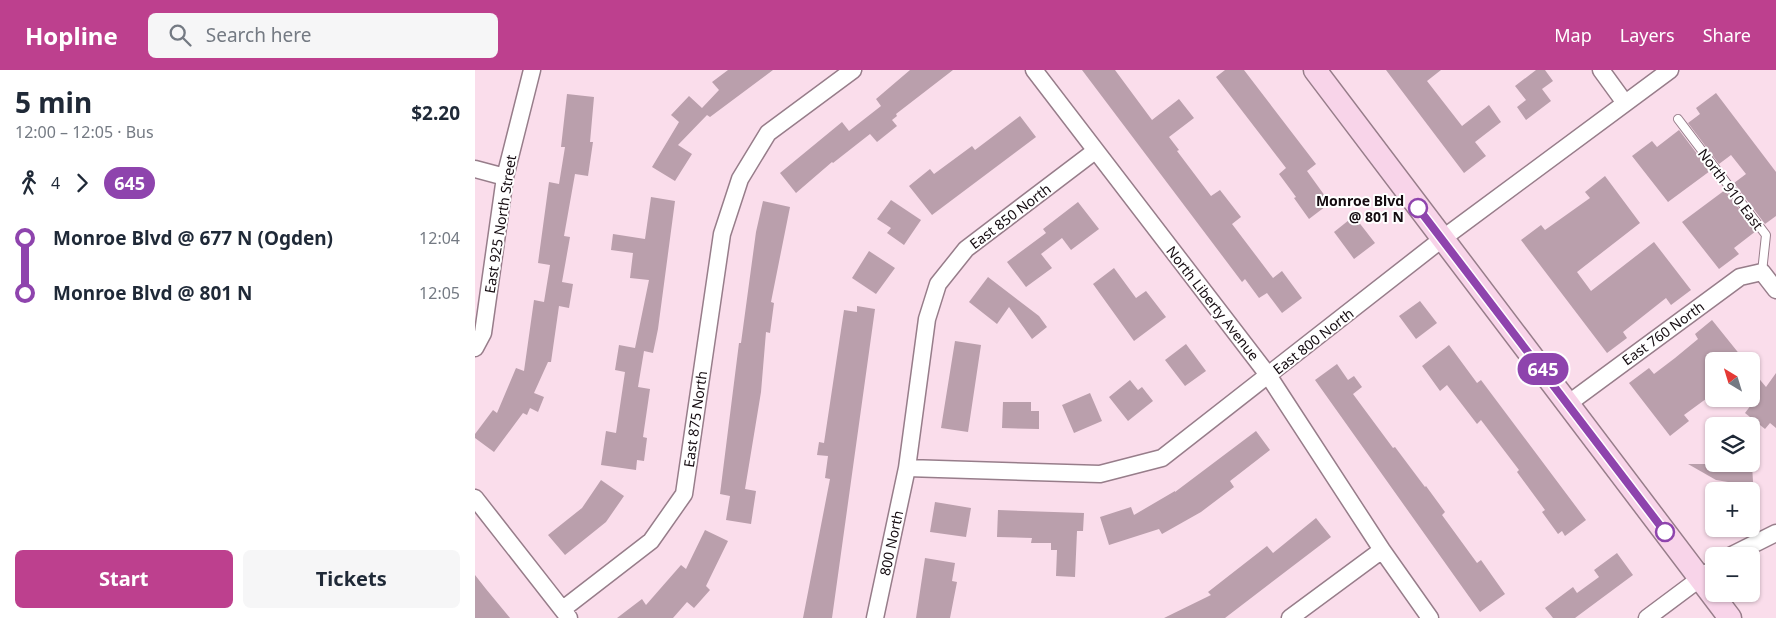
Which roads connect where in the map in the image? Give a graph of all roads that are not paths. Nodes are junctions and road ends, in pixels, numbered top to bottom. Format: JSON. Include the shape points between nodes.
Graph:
{"nodes":[{"id":1,"x":532,"y":70,"type":"edge"},
{"id":2,"x":853,"y":70,"type":"edge"},
{"id":3,"x":1034,"y":70,"type":"edge"},
{"id":4,"x":1315,"y":70,"type":"edge"},
{"id":5,"x":1601,"y":70,"type":"edge"},
{"id":6,"x":1670,"y":70,"type":"edge"},
{"id":7,"x":1625,"y":103,"type":"junction"},
{"id":8,"x":1677,"y":119,"type":"dead end"},
{"id":9,"x":1095,"y":151,"type":"junction"},
{"id":10,"x":475,"y":169,"type":"edge"},
{"id":11,"x":505,"y":177,"type":"junction"},
{"id":12,"x":1442,"y":239,"type":"junction"},
{"id":13,"x":1762,"y":272,"type":"junction"},
{"id":14,"x":1776,"y":290,"type":"edge"},
{"id":15,"x":475,"y":348,"type":"edge"},
{"id":16,"x":1269,"y":375,"type":"junction"},
{"id":17,"x":1569,"y":403,"type":"junction"},
{"id":18,"x":907,"y":468,"type":"junction"},
{"id":19,"x":475,"y":498,"type":"edge"},
{"id":20,"x":1776,"y":533,"type":"edge"},
{"id":21,"x":1749,"y":547,"type":"edge"},
{"id":22,"x":1382,"y":550,"type":"junction"},
{"id":23,"x":1705,"y":572,"type":"edge"},
{"id":24,"x":1705,"y":574,"type":"edge"},
{"id":25,"x":1721,"y":602,"type":"edge"},
{"id":26,"x":566,"y":614,"type":"edge"},
{"id":27,"x":875,"y":618,"type":"edge"},
{"id":28,"x":1290,"y":618,"type":"edge"},
{"id":29,"x":1431,"y":618,"type":"edge"},
{"id":30,"x":1647,"y":618,"type":"edge"},
{"id":31,"x":1730,"y":618,"type":"edge"}],
"edges":[{"from":1,"to":11,"type":"street","name":"East 925 North Street"},
{"from":2,"to":26,"type":"street","name":"East 875 North","via":[[768,133],[740,179],[722,234],[684,494],[651,541]]},
{"from":3,"to":9,"type":"street","name":"North Liberty Avenue"},
{"from":4,"to":12,"type":"street"},
{"from":5,"to":7,"type":"street"},
{"from":6,"to":7,"type":"street","name":"East 800 North"},
{"from":7,"to":12,"type":"street","name":"East 800 North"},
{"from":8,"to":13,"type":"lane","name":"North 910 East","via":[[1766,236]]},
{"from":9,"to":16,"type":"street","name":"North Liberty Avenue"},
{"from":9,"to":18,"type":"street","name":"East 850 North","via":[[966,249],[939,284],[927,319]]},
{"from":10,"to":11,"type":"street"},
{"from":11,"to":15,"type":"street","name":"East 925 North Street","via":[[483,333]]},
{"from":12,"to":16,"type":"street","name":"East 800 North"},
{"from":12,"to":17,"type":"street"},
{"from":13,"to":14,"type":"street"},
{"from":13,"to":17,"type":"street","name":"East 760 North","via":[[1740,277]]},
{"from":16,"to":18,"type":"street","name":"East 800 North","via":[[1162,458],[1118,470],[1100,474]]},
{"from":16,"to":22,"type":"street","name":"North Liberty Avenue"},
{"from":17,"to":23,"type":"street"},
{"from":18,"to":27,"type":"street","name":"800 North"},
{"from":19,"to":26,"type":"street"},
{"from":20,"to":21,"type":"street"},
{"from":22,"to":28,"type":"street"},
{"from":22,"to":29,"type":"street","name":"North Liberty Avenue"},
{"from":24,"to":30,"type":"street"},
{"from":25,"to":31,"type":"street"}]}
